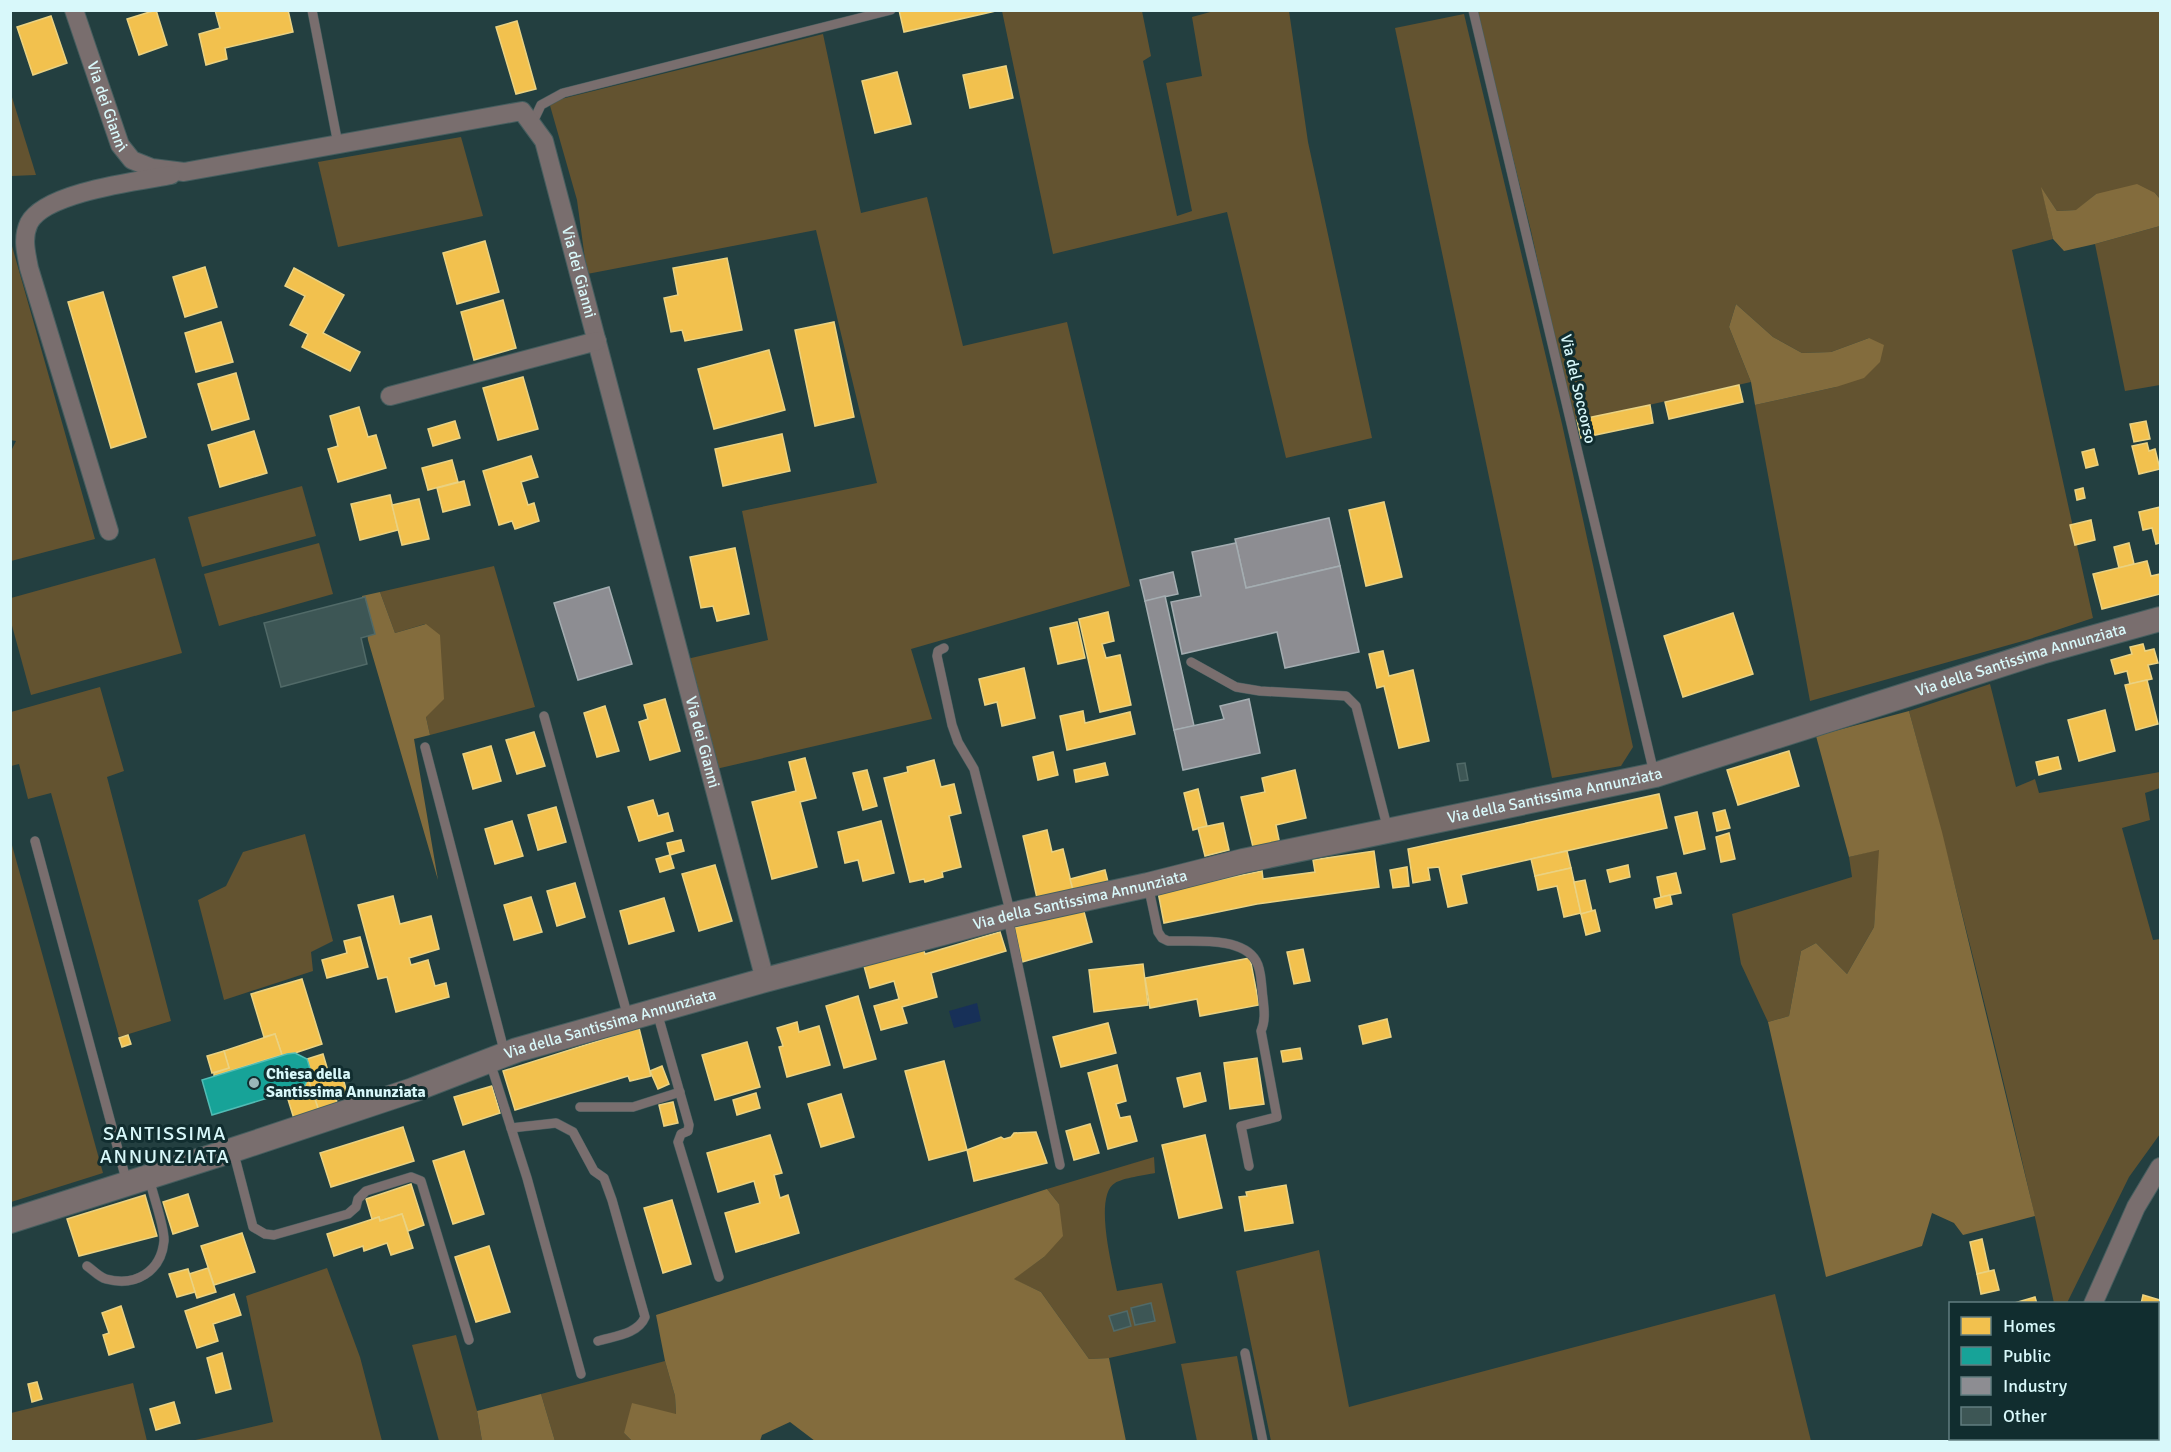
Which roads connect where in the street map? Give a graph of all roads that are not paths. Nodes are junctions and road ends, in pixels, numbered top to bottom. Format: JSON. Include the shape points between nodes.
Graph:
{"nodes":[{"id":1,"x":74,"y":10,"type":"edge"},
{"id":2,"x":312,"y":10,"type":"edge"},
{"id":3,"x":891,"y":10,"type":"edge"},
{"id":4,"x":1473,"y":10,"type":"edge"},
{"id":5,"x":532,"y":124,"type":"junction"},
{"id":6,"x":338,"y":144,"type":"junction"},
{"id":7,"x":184,"y":172,"type":"junction"},
{"id":8,"x":597,"y":341,"type":"junction"},
{"id":9,"x":390,"y":396,"type":"dead end"},
{"id":10,"x":109,"y":531,"type":"dead end"},
{"id":11,"x":2160,"y":619,"type":"edge"},
{"id":12,"x":944,"y":648,"type":"dead end"},
{"id":13,"x":1191,"y":662,"type":"dead end"},
{"id":14,"x":544,"y":716,"type":"dead end"},
{"id":15,"x":424,"y":747,"type":"dead end"},
{"id":16,"x":1655,"y":775,"type":"junction"},
{"id":17,"x":1388,"y":831,"type":"junction"},
{"id":18,"x":35,"y":841,"type":"dead end"},
{"id":19,"x":1148,"y":885,"type":"junction"},
{"id":20,"x":1010,"y":915,"type":"junction"},
{"id":21,"x":765,"y":980,"type":"junction"},
{"id":22,"x":657,"y":1010,"type":"junction"},
{"id":23,"x":628,"y":1018,"type":"junction"},
{"id":24,"x":497,"y":1057,"type":"junction"},
{"id":25,"x":680,"y":1092,"type":"junction"},
{"id":26,"x":580,"y":1107,"type":"dead end"},
{"id":27,"x":511,"y":1128,"type":"junction"},
{"id":28,"x":232,"y":1150,"type":"junction"},
{"id":29,"x":1060,"y":1165,"type":"dead end"},
{"id":30,"x":1249,"y":1166,"type":"dead end"},
{"id":31,"x":2160,"y":1167,"type":"edge"},
{"id":32,"x":138,"y":1180,"type":"junction"},
{"id":33,"x":10,"y":1221,"type":"edge"},
{"id":34,"x":87,"y":1266,"type":"dead end"},
{"id":35,"x":719,"y":1278,"type":"dead end"},
{"id":36,"x":2094,"y":1302,"type":"edge"},
{"id":37,"x":469,"y":1340,"type":"dead end"},
{"id":38,"x":598,"y":1341,"type":"dead end"},
{"id":39,"x":1245,"y":1353,"type":"dead end"},
{"id":40,"x":581,"y":1374,"type":"dead end"},
{"id":41,"x":1263,"y":1442,"type":"edge"}],
"edges":[{"from":1,"to":7,"type":"street","name":"Via dei Gianni","via":[[120,145],[132,159],[152,168]]},
{"from":2,"to":6,"type":"lane"},
{"from":3,"to":5,"type":"lane","via":[[563,93],[541,105]]},
{"from":4,"to":16,"type":"lane","name":"Via del Soccorso"},
{"from":5,"to":6,"type":"street","name":"Via dei Gianni","via":[[522,111]]},
{"from":5,"to":8,"type":"street","name":"Via dei Gianni","via":[[544,141]]},
{"from":6,"to":7,"type":"street","name":"Via dei Gianni"},
{"from":7,"to":10,"type":"street","via":[[87,191],[46,206],[30,221],[24,241],[28,268]]},
{"from":8,"to":9,"type":"street"},
{"from":8,"to":21,"type":"street","name":"Via dei Gianni"},
{"from":11,"to":16,"type":"street","name":"Via della Santissima Annunziata","via":[[2049,650]]},
{"from":12,"to":20,"type":"lane","via":[[937,656],[952,725],[957,742],[974,769]]},
{"from":13,"to":17,"type":"lane","via":[[1236,687],[1260,692],[1346,696],[1356,706]]},
{"from":14,"to":23,"type":"lane"},
{"from":15,"to":24,"type":"lane"},
{"from":16,"to":17,"type":"street","name":"Via della Santissima Annunziata"},
{"from":17,"to":19,"type":"street","name":"Via della Santissima Annunziata"},
{"from":18,"to":32,"type":"lane"},
{"from":19,"to":20,"type":"street","name":"Via della Santissima Annunziata"},
{"from":19,"to":30,"type":"lane","via":[[1162,938],[1223,942],[1239,947],[1256,960],[1260,970],[1265,1022],[1261,1031],[1277,1117],[1241,1126]]},
{"from":20,"to":21,"type":"street","name":"Via della Santissima Annunziata"},
{"from":20,"to":29,"type":"lane"},
{"from":21,"to":22,"type":"street","name":"Via della Santissima Annunziata"},
{"from":22,"to":23,"type":"street","name":"Via della Santissima Annunziata"},
{"from":22,"to":25,"type":"lane"},
{"from":23,"to":24,"type":"street","name":"Via della Santissima Annunziata"},
{"from":24,"to":27,"type":"lane"},
{"from":24,"to":28,"type":"street","name":"Via della Santissima Annunziata","via":[[413,1090]]},
{"from":25,"to":26,"type":"lane","via":[[633,1107]]},
{"from":25,"to":35,"type":"lane","via":[[689,1125],[678,1142]]},
{"from":27,"to":38,"type":"lane","via":[[556,1123],[573,1132],[594,1171],[604,1178],[645,1317],[633,1331]]},
{"from":27,"to":40,"type":"lane"},
{"from":28,"to":32,"type":"street","name":"Via della Santissima Annunziata"},
{"from":28,"to":37,"type":"lane","via":[[254,1227],[265,1234],[274,1235],[348,1214],[366,1191],[411,1178],[421,1181]]},
{"from":31,"to":36,"type":"street","via":[[2136,1207]]},
{"from":32,"to":33,"type":"street","name":"Via della Santissima Annunziata"},
{"from":32,"to":34,"type":"lane","via":[[164,1239],[154,1268],[141,1278],[123,1281],[104,1279]]},
{"from":39,"to":41,"type":"lane"}]}
